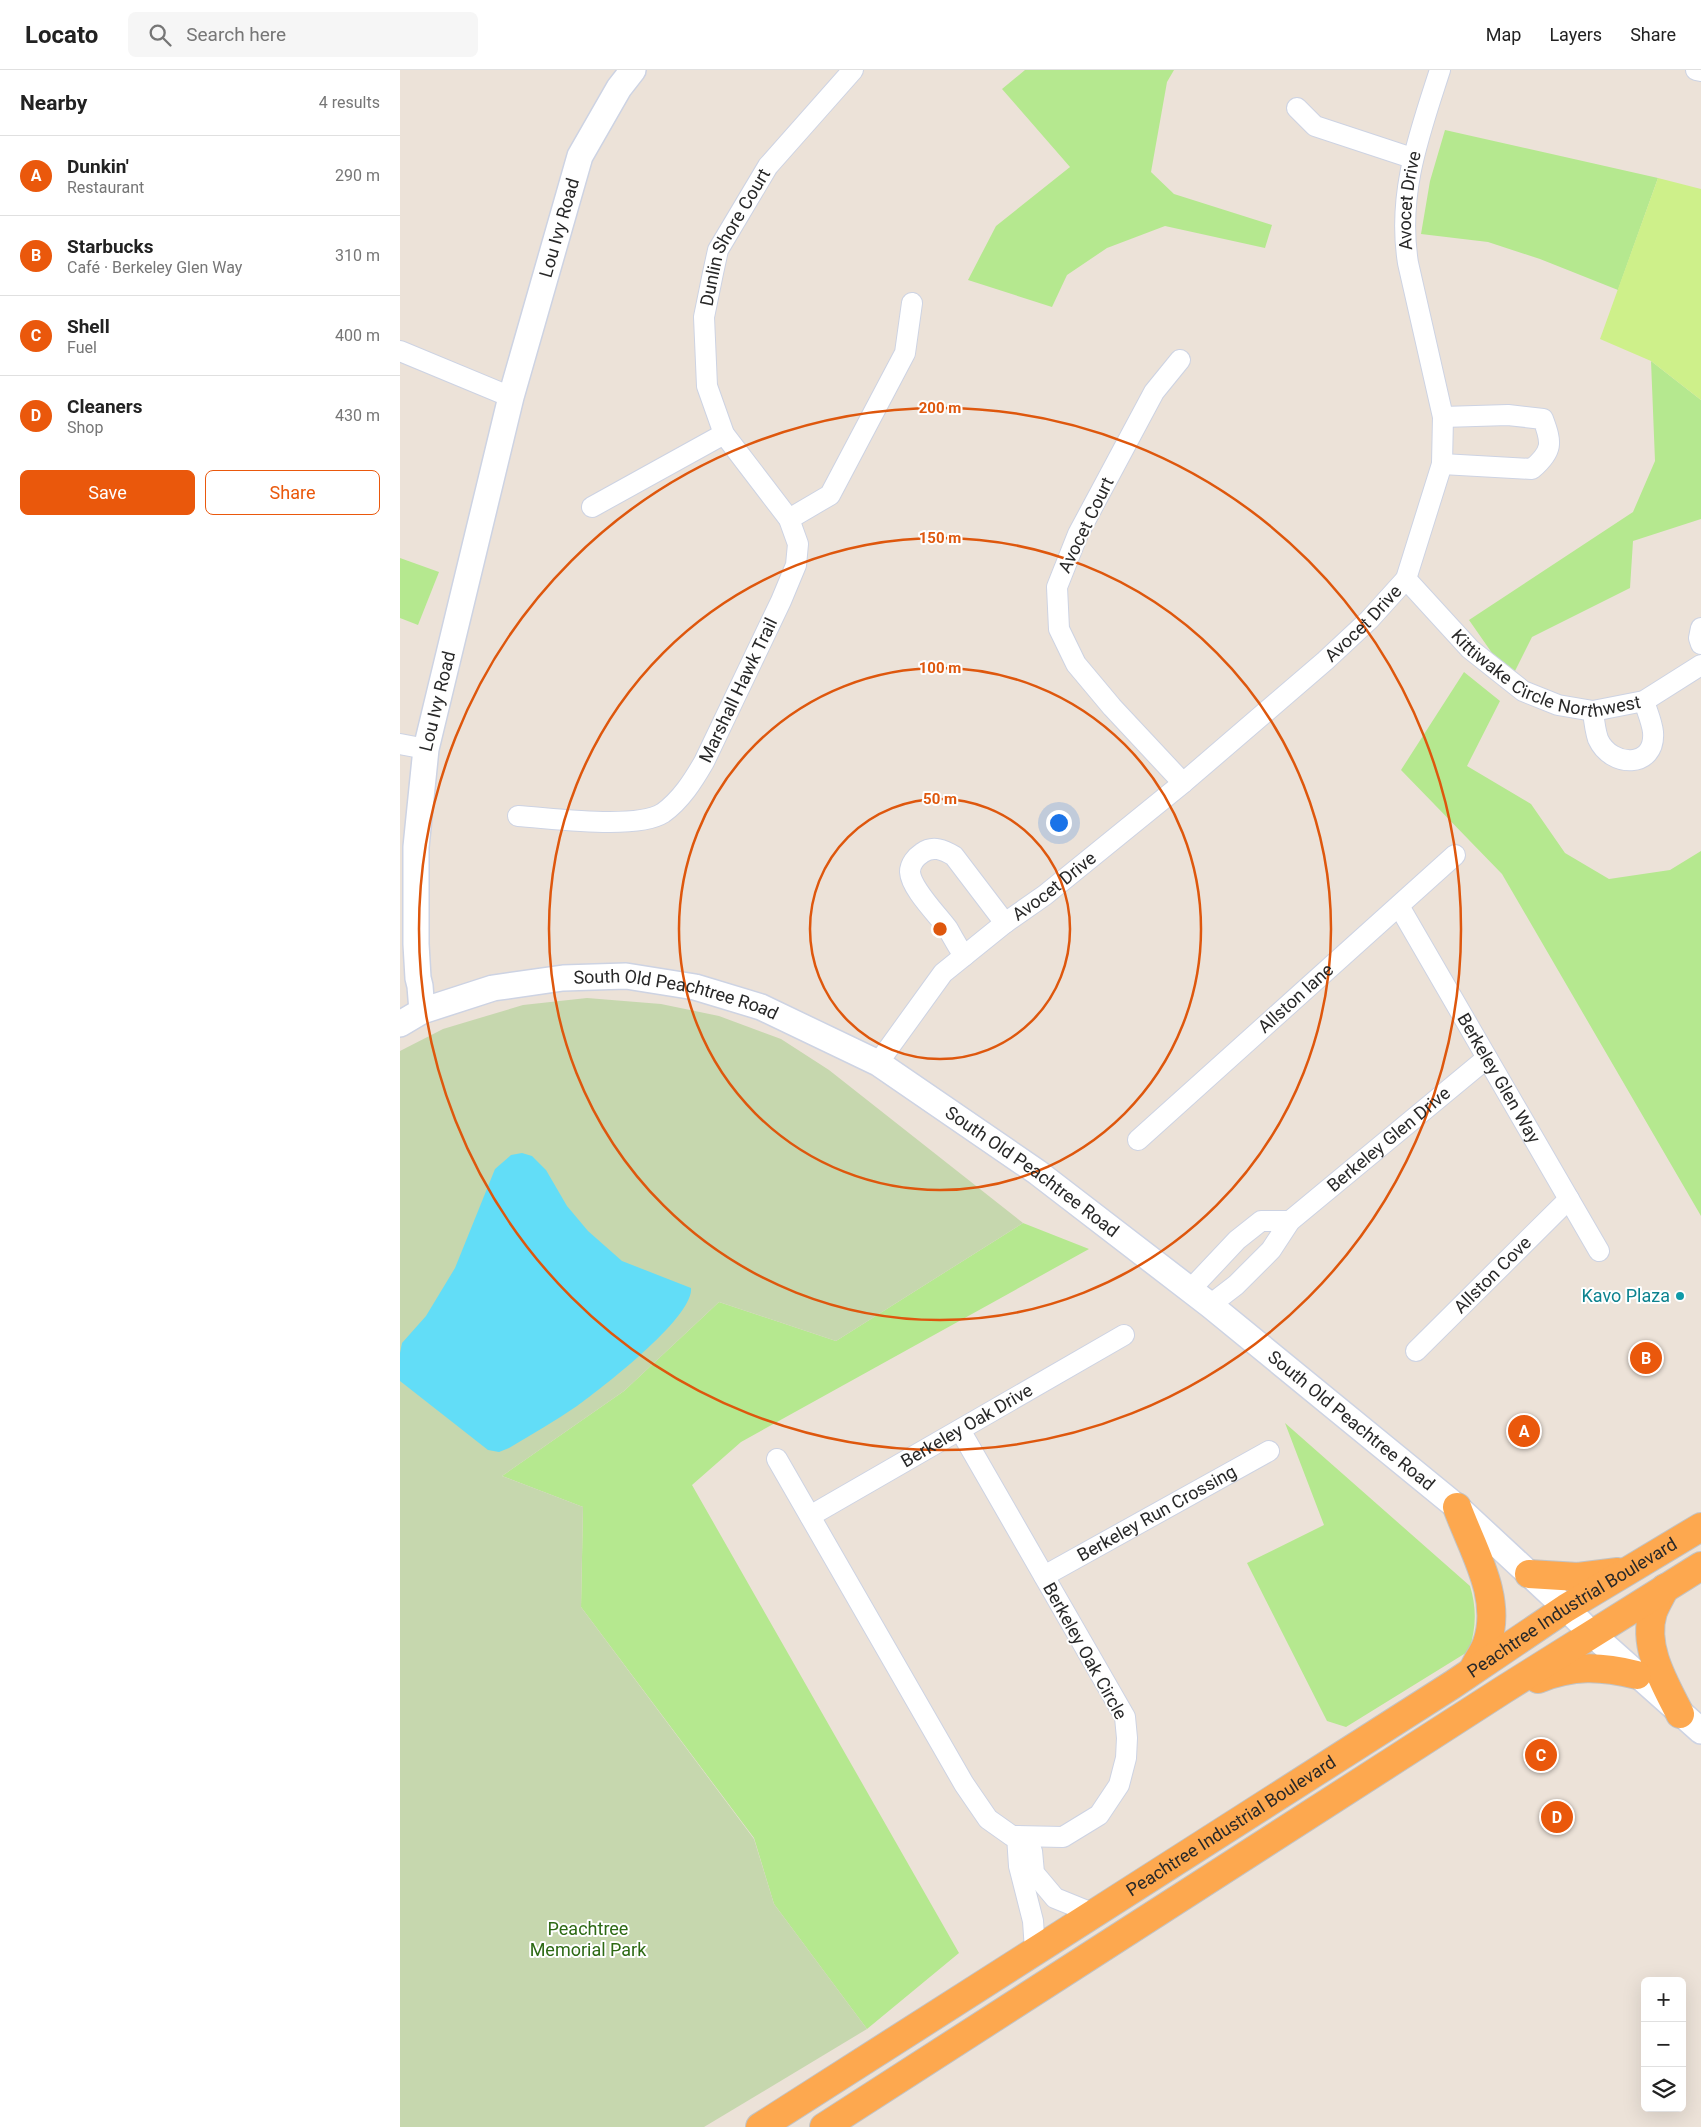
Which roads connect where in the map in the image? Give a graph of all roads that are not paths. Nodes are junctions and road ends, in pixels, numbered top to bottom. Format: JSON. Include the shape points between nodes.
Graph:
{"nodes":[{"id":1,"x":633,"y":70,"type":"edge"},
{"id":2,"x":853,"y":70,"type":"edge"},
{"id":3,"x":1440,"y":70,"type":"edge"},
{"id":4,"x":1696,"y":70,"type":"edge"},
{"id":5,"x":1701,"y":71,"type":"edge"},
{"id":6,"x":1297,"y":108,"type":"dead end"},
{"id":7,"x":1412,"y":158,"type":"junction"},
{"id":8,"x":912,"y":302,"type":"dead end"},
{"id":9,"x":400,"y":351,"type":"edge"},
{"id":10,"x":1180,"y":360,"type":"dead end"},
{"id":11,"x":511,"y":396,"type":"junction"},
{"id":12,"x":1443,"y":417,"type":"junction"},
{"id":13,"x":724,"y":434,"type":"junction"},
{"id":14,"x":1442,"y":464,"type":"junction"},
{"id":15,"x":592,"y":507,"type":"dead end"},
{"id":16,"x":789,"y":519,"type":"junction"},
{"id":17,"x":1406,"y":579,"type":"junction"},
{"id":18,"x":1701,"y":628,"type":"edge"},
{"id":19,"x":1701,"y":644,"type":"edge"},
{"id":20,"x":1701,"y":665,"type":"edge"},
{"id":21,"x":1644,"y":701,"type":"junction"},
{"id":22,"x":1594,"y":712,"type":"junction"},
{"id":23,"x":400,"y":744,"type":"edge"},
{"id":24,"x":426,"y":749,"type":"junction"},
{"id":25,"x":1183,"y":783,"type":"junction"},
{"id":26,"x":518,"y":816,"type":"dead end"},
{"id":27,"x":1455,"y":855,"type":"dead end"},
{"id":28,"x":1398,"y":906,"type":"junction"},
{"id":29,"x":1005,"y":923,"type":"junction"},
{"id":30,"x":964,"y":956,"type":"junction"},
{"id":31,"x":422,"y":1011,"type":"junction"},
{"id":32,"x":400,"y":1024,"type":"edge"},
{"id":33,"x":1487,"y":1058,"type":"junction"},
{"id":34,"x":878,"y":1063,"type":"junction"},
{"id":35,"x":1138,"y":1140,"type":"dead end"},
{"id":36,"x":1569,"y":1199,"type":"junction"},
{"id":37,"x":1290,"y":1221,"type":"junction"},
{"id":38,"x":1246,"y":1234,"type":"junction"},
{"id":39,"x":1599,"y":1251,"type":"dead end"},
{"id":40,"x":1266,"y":1255,"type":"junction"},
{"id":41,"x":1190,"y":1290,"type":"junction"},
{"id":42,"x":1210,"y":1305,"type":"junction"},
{"id":43,"x":1124,"y":1335,"type":"dead end"},
{"id":44,"x":1416,"y":1352,"type":"dead end"},
{"id":45,"x":960,"y":1430,"type":"junction"},
{"id":46,"x":1269,"y":1451,"type":"dead end"},
{"id":47,"x":777,"y":1459,"type":"dead end"},
{"id":48,"x":1457,"y":1507,"type":"junction"},
{"id":49,"x":810,"y":1516,"type":"junction"},
{"id":50,"x":1701,"y":1527,"type":"edge"},
{"id":51,"x":1640,"y":1563,"type":"junction"},
{"id":52,"x":1701,"y":1566,"type":"edge"},
{"id":53,"x":1529,"y":1574,"type":"junction"},
{"id":54,"x":1044,"y":1576,"type":"junction"},
{"id":55,"x":1665,"y":1588,"type":"junction"},
{"id":56,"x":1566,"y":1608,"type":"junction"},
{"id":57,"x":1592,"y":1634,"type":"junction"},
{"id":58,"x":1472,"y":1671,"type":"junction"},
{"id":59,"x":1637,"y":1675,"type":"junction"},
{"id":60,"x":1503,"y":1690,"type":"junction"},
{"id":61,"x":1680,"y":1714,"type":"junction"},
{"id":62,"x":1701,"y":1731,"type":"edge"},
{"id":63,"x":1025,"y":1837,"type":"junction"},
{"id":64,"x":1035,"y":1889,"type":"junction"},
{"id":65,"x":1092,"y":1913,"type":"junction"},
{"id":66,"x":1035,"y":1950,"type":"junction"},
{"id":67,"x":760,"y":2127,"type":"edge"},
{"id":68,"x":824,"y":2127,"type":"edge"}],
"edges":[{"from":1,"to":11,"type":"street","name":"Lou Ivy Road","via":[[580,156]]},
{"from":2,"to":13,"type":"street","name":"Dunlin Shore Court","via":[[768,166],[718,250],[704,317],[707,386]]},
{"from":3,"to":7,"type":"street","name":"Avocet Drive"},
{"from":4,"to":5,"type":"street"},
{"from":6,"to":7,"type":"street","via":[[1315,126]]},
{"from":7,"to":12,"type":"street","name":"Avocet Drive","via":[[1404,208],[1405,245]]},
{"from":8,"to":16,"type":"street","via":[[905,353],[830,495]]},
{"from":9,"to":11,"type":"street"},
{"from":10,"to":25,"type":"street","name":"Avocet Court","via":[[1154,392],[1078,534],[1057,587],[1059,629],[1076,664]]},
{"from":11,"to":24,"type":"street","name":"Lou Ivy Road"},
{"from":12,"to":14,"type":"street","name":"Avocet Drive"},
{"from":12,"to":14,"type":"street","via":[[1543,418],[1551,439],[1545,458],[1532,469]]},
{"from":13,"to":15,"type":"street"},
{"from":13,"to":16,"type":"street","name":"Marshall Hawk Trail"},
{"from":14,"to":17,"type":"street","name":"Avocet Drive"},
{"from":16,"to":26,"type":"street","name":"Marshall Hawk Trail","via":[[798,544],[796,565],[704,762],[679,799],[662,813],[632,822]]},
{"from":17,"to":22,"type":"street","name":"Kittiwake Circle Northwest","via":[[1470,649],[1523,691],[1558,705]]},
{"from":17,"to":25,"type":"street","name":"Avocet Drive","via":[[1325,661]]},
{"from":18,"to":19,"type":"street"},
{"from":20,"to":21,"type":"street","name":"Kittiwake Circle Northwest"},
{"from":21,"to":22,"type":"street","name":"Kittiwake Circle Northwest"},
{"from":21,"to":22,"type":"street","via":[[1653,732],[1651,744],[1645,755],[1628,762],[1607,751],[1598,739]]},
{"from":23,"to":24,"type":"street"},
{"from":24,"to":31,"type":"street","name":"Lou Ivy Road","via":[[416,847],[416,944]]},
{"from":25,"to":29,"type":"street","name":"Avocet Drive","via":[[1045,895]]},
{"from":27,"to":28,"type":"street","name":"Allston lane"},
{"from":28,"to":33,"type":"street","name":"Berkeley Glen Way"},
{"from":28,"to":35,"type":"street","name":"Allston lane"},
{"from":29,"to":30,"type":"street","name":"Avocet Drive"},
{"from":29,"to":30,"type":"street","via":[[954,856],[942,849],[932,849],[914,858],[910,871],[914,885]]},
{"from":30,"to":34,"type":"street","name":"Avocet Drive","via":[[943,973]]},
{"from":31,"to":32,"type":"street","name":"South Old Peachtree Road"},
{"from":31,"to":34,"type":"street","name":"South Old Peachtree Road","via":[[493,988],[563,978],[626,976],[695,987],[761,1007]]},
{"from":33,"to":36,"type":"street","name":"Berkeley Glen Way"},
{"from":33,"to":37,"type":"street","name":"Berkeley Glen Drive"},
{"from":34,"to":41,"type":"street","name":"South Old Peachtree Road","via":[[1037,1172]]},
{"from":36,"to":39,"type":"street","name":"Berkeley Glen Way"},
{"from":36,"to":44,"type":"street","name":"Allston Cove"},
{"from":37,"to":38,"type":"street","via":[[1261,1221]]},
{"from":37,"to":40,"type":"street","name":"Berkeley Glen Drive"},
{"from":38,"to":40,"type":"street"},
{"from":38,"to":41,"type":"street"},
{"from":40,"to":42,"type":"street","name":"Berkeley Glen Drive"},
{"from":41,"to":42,"type":"street","name":"South Old Peachtree Road"},
{"from":42,"to":48,"type":"street","name":"South Old Peachtree Road"},
{"from":43,"to":45,"type":"street","name":"Berkeley Oak Drive"},
{"from":45,"to":49,"type":"street","name":"Berkeley Oak Drive"},
{"from":45,"to":54,"type":"street","name":"Berkeley Oak Circle"},
{"from":46,"to":54,"type":"street","name":"Berkeley Run Crossing"},
{"from":47,"to":49,"type":"street","name":"Berkeley Oak Circle"},
{"from":48,"to":53,"type":"street","name":"South Old Peachtree Road"},
{"from":48,"to":58,"type":"highway","via":[[1486,1579],[1492,1611],[1488,1643]]},
{"from":49,"to":63,"type":"street","name":"Berkeley Oak Circle","via":[[964,1784],[988,1818],[1012,1836]]},
{"from":50,"to":51,"type":"highway","name":"Peachtree Industrial Boulevard"},
{"from":51,"to":53,"type":"highway","via":[[1618,1572],[1578,1577]]},
{"from":51,"to":56,"type":"highway","name":"Peachtree Industrial Boulevard"},
{"from":52,"to":55,"type":"highway","name":"Peachtree Industrial Boulevard"},
{"from":53,"to":56,"type":"street","name":"South Old Peachtree Road"},
{"from":54,"to":63,"type":"street","name":"Berkeley Oak Circle","via":[[1125,1717],[1126,1758],[1118,1785],[1099,1814],[1063,1837]]},
{"from":55,"to":57,"type":"highway","name":"Peachtree Industrial Boulevard"},
{"from":55,"to":61,"type":"highway","via":[[1653,1613],[1651,1646],[1663,1681]]},
{"from":56,"to":57,"type":"street","name":"South Old Peachtree Road"},
{"from":56,"to":58,"type":"highway","name":"Peachtree Industrial Boulevard"},
{"from":57,"to":59,"type":"street","name":"South Old Peachtree Road"},
{"from":57,"to":60,"type":"highway","name":"Peachtree Industrial Boulevard"},
{"from":58,"to":65,"type":"highway","name":"Peachtree Industrial Boulevard"},
{"from":59,"to":60,"type":"highway","via":[[1581,1667],[1558,1671]]},
{"from":59,"to":61,"type":"street","name":"South Old Peachtree Road"},
{"from":60,"to":68,"type":"highway","name":"Peachtree Industrial Boulevard"},
{"from":61,"to":62,"type":"street","name":"South Old Peachtree Road"},
{"from":63,"to":64,"type":"street","via":[[1019,1866]]},
{"from":64,"to":65,"type":"street"},
{"from":64,"to":66,"type":"street"},
{"from":65,"to":66,"type":"highway","name":"Peachtree Industrial Boulevard"},
{"from":66,"to":67,"type":"highway","name":"Peachtree Industrial Boulevard"}]}
